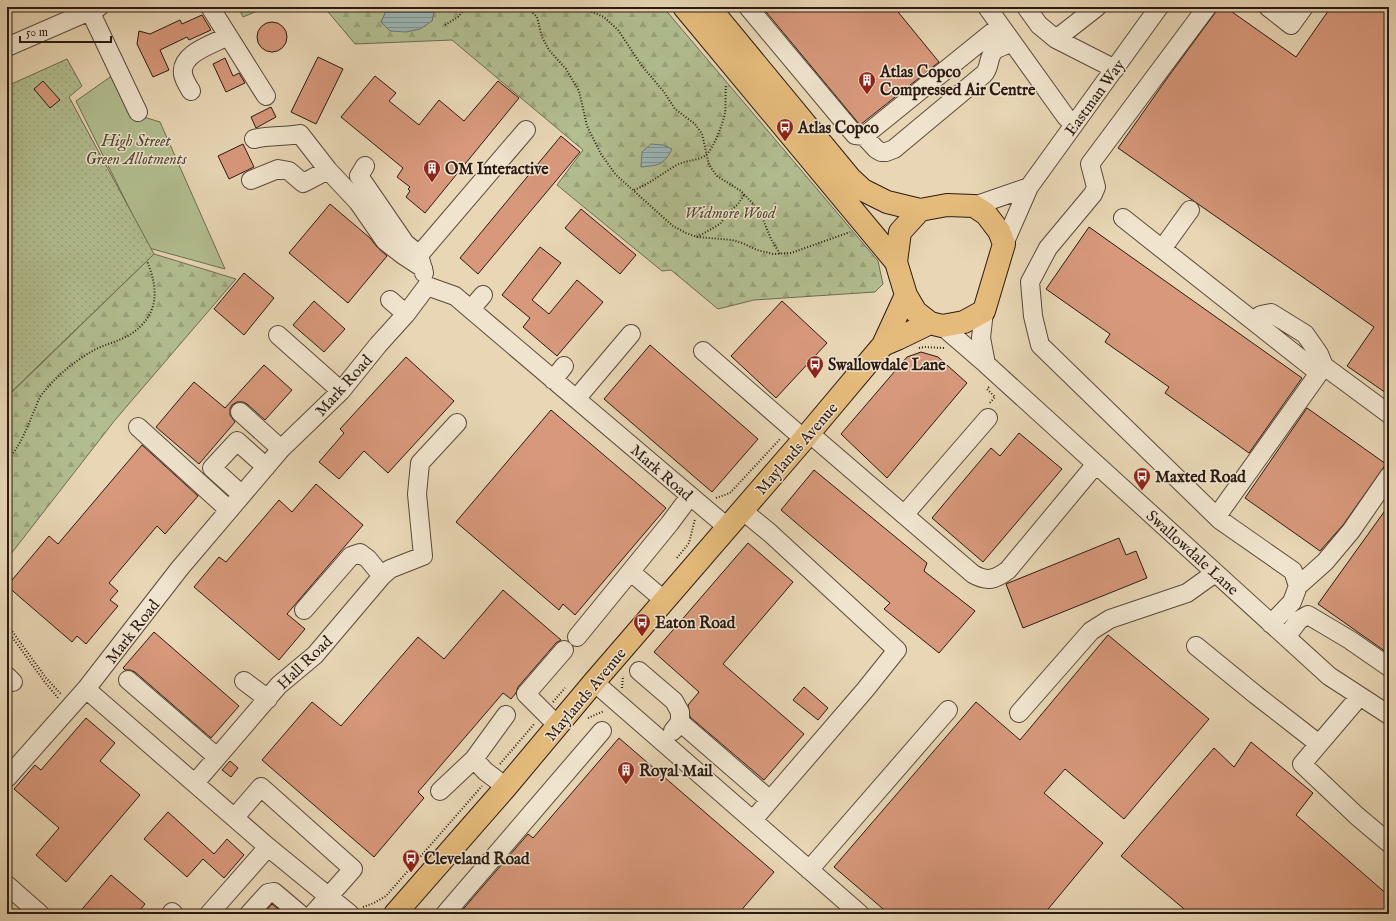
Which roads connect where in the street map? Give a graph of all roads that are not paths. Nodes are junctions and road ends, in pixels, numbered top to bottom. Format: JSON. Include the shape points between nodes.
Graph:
{"nodes":[{"id":1,"x":210,"y":7,"type":"edge"},
{"id":2,"x":684,"y":7,"type":"edge"},
{"id":3,"x":710,"y":7,"type":"edge"},
{"id":4,"x":748,"y":7,"type":"edge"},
{"id":5,"x":987,"y":7,"type":"edge"},
{"id":6,"x":1026,"y":7,"type":"edge"},
{"id":7,"x":1097,"y":7,"type":"edge"},
{"id":8,"x":1159,"y":7,"type":"edge"},
{"id":9,"x":1207,"y":7,"type":"edge"},
{"id":10,"x":1268,"y":7,"type":"edge"},
{"id":11,"x":1304,"y":7,"type":"edge"},
{"id":12,"x":85,"y":10,"type":"edge"},
{"id":13,"x":1000,"y":26,"type":"junction"},
{"id":14,"x":228,"y":36,"type":"junction"},
{"id":15,"x":1056,"y":39,"type":"junction"},
{"id":16,"x":1011,"y":42,"type":"junction"},
{"id":17,"x":7,"y":47,"type":"edge"},
{"id":18,"x":1115,"y":69,"type":"junction"},
{"id":19,"x":191,"y":91,"type":"dead end"},
{"id":20,"x":266,"y":96,"type":"dead end"},
{"id":21,"x":138,"y":112,"type":"dead end"},
{"id":22,"x":1074,"y":124,"type":"junction"},
{"id":23,"x":526,"y":130,"type":"dead end"},
{"id":24,"x":864,"y":136,"type":"junction"},
{"id":25,"x":254,"y":139,"type":"dead end"},
{"id":26,"x":365,"y":166,"type":"dead end"},
{"id":27,"x":328,"y":170,"type":"junction"},
{"id":28,"x":251,"y":180,"type":"dead end"},
{"id":29,"x":1029,"y":187,"type":"junction"},
{"id":30,"x":974,"y":206,"type":"junction"},
{"id":31,"x":920,"y":210,"type":"junction"},
{"id":32,"x":1190,"y":210,"type":"dead end"},
{"id":33,"x":1123,"y":218,"type":"dead end"},
{"id":34,"x":1004,"y":244,"type":"junction"},
{"id":35,"x":1162,"y":249,"type":"junction"},
{"id":36,"x":421,"y":261,"type":"junction"},
{"id":37,"x":896,"y":262,"type":"junction"},
{"id":38,"x":427,"y":286,"type":"junction"},
{"id":39,"x":484,"y":295,"type":"dead end"},
{"id":40,"x":906,"y":295,"type":"junction"},
{"id":41,"x":390,"y":300,"type":"dead end"},
{"id":42,"x":471,"y":309,"type":"junction"},
{"id":43,"x":984,"y":311,"type":"junction"},
{"id":44,"x":406,"y":314,"type":"junction"},
{"id":45,"x":936,"y":324,"type":"junction"},
{"id":46,"x":631,"y":334,"type":"dead end"},
{"id":47,"x":278,"y":335,"type":"dead end"},
{"id":48,"x":883,"y":345,"type":"junction"},
{"id":49,"x":702,"y":351,"type":"dead end"},
{"id":50,"x":986,"y":364,"type":"junction"},
{"id":51,"x":1322,"y":369,"type":"junction"},
{"id":52,"x":341,"y":391,"type":"junction"},
{"id":53,"x":576,"y":399,"type":"junction"},
{"id":54,"x":990,"y":410,"type":"road end"},
{"id":55,"x":240,"y":412,"type":"dead end"},
{"id":56,"x":1389,"y":414,"type":"edge"},
{"id":57,"x":457,"y":424,"type":"dead end"},
{"id":58,"x":138,"y":427,"type":"dead end"},
{"id":59,"x":801,"y":433,"type":"junction"},
{"id":60,"x":281,"y":449,"type":"junction"},
{"id":61,"x":1096,"y":464,"type":"junction"},
{"id":62,"x":266,"y":467,"type":"junction"},
{"id":63,"x":1389,"y":476,"type":"edge"},
{"id":64,"x":242,"y":495,"type":"junction"},
{"id":65,"x":690,"y":496,"type":"junction"},
{"id":66,"x":229,"y":510,"type":"junction"},
{"id":67,"x":742,"y":510,"type":"junction"},
{"id":68,"x":904,"y":515,"type":"junction"},
{"id":69,"x":1217,"y":516,"type":"junction"},
{"id":70,"x":727,"y":527,"type":"junction"},
{"id":71,"x":631,"y":572,"type":"junction"},
{"id":72,"x":1215,"y":573,"type":"junction"},
{"id":73,"x":382,"y":576,"type":"junction"},
{"id":74,"x":1298,"y":586,"type":"junction"},
{"id":75,"x":665,"y":601,"type":"junction"},
{"id":76,"x":304,"y":610,"type":"dead end"},
{"id":77,"x":1272,"y":624,"type":"junction"},
{"id":78,"x":577,"y":637,"type":"dead end"},
{"id":79,"x":1286,"y":637,"type":"junction"},
{"id":80,"x":1196,"y":646,"type":"dead end"},
{"id":81,"x":564,"y":650,"type":"dead end"},
{"id":82,"x":1389,"y":667,"type":"edge"},
{"id":83,"x":639,"y":671,"type":"dead end"},
{"id":84,"x":128,"y":680,"type":"dead end"},
{"id":85,"x":244,"y":681,"type":"dead end"},
{"id":86,"x":594,"y":682,"type":"junction"},
{"id":87,"x":86,"y":689,"type":"junction"},
{"id":88,"x":1360,"y":696,"type":"junction"},
{"id":89,"x":268,"y":699,"type":"junction"},
{"id":90,"x":948,"y":710,"type":"dead end"},
{"id":91,"x":1019,"y":713,"type":"dead end"},
{"id":92,"x":506,"y":715,"type":"dead end"},
{"id":93,"x":1389,"y":715,"type":"edge"},
{"id":94,"x":680,"y":722,"type":"junction"},
{"id":95,"x":558,"y":726,"type":"junction"},
{"id":96,"x":602,"y":731,"type":"dead end"},
{"id":97,"x":663,"y":742,"type":"junction"},
{"id":98,"x":1319,"y":744,"type":"junction"},
{"id":99,"x":217,"y":757,"type":"junction"},
{"id":100,"x":474,"y":759,"type":"junction"},
{"id":101,"x":10,"y":769,"type":"edge"},
{"id":102,"x":195,"y":783,"type":"junction"},
{"id":103,"x":506,"y":787,"type":"junction"},
{"id":104,"x":440,"y":791,"type":"dead end"},
{"id":105,"x":770,"y":800,"type":"junction"},
{"id":106,"x":230,"y":818,"type":"junction"},
{"id":107,"x":753,"y":820,"type":"junction"},
{"id":108,"x":1389,"y":843,"type":"edge"},
{"id":109,"x":268,"y":847,"type":"junction"},
{"id":110,"x":809,"y":870,"type":"junction"},
{"id":111,"x":7,"y":885,"type":"edge"},
{"id":112,"x":328,"y":897,"type":"junction"},
{"id":113,"x":40,"y":914,"type":"edge"},
{"id":114,"x":209,"y":914,"type":"edge"},
{"id":115,"x":250,"y":914,"type":"edge"},
{"id":116,"x":300,"y":914,"type":"edge"},
{"id":117,"x":313,"y":914,"type":"edge"},
{"id":118,"x":350,"y":914,"type":"edge"},
{"id":119,"x":395,"y":914,"type":"edge"},
{"id":120,"x":445,"y":914,"type":"edge"},
{"id":121,"x":860,"y":914,"type":"edge"}],
"edges":[{"from":1,"to":14,"type":"street"},
{"from":2,"to":37,"type":"main road"},
{"from":3,"to":31,"type":"main road","via":[[858,186],[887,202]]},
{"from":4,"to":24,"type":"street","via":[[855,135]]},
{"from":5,"to":13,"type":"street"},
{"from":6,"to":15,"type":"street","via":[[1039,25]]},
{"from":7,"to":15,"type":"street"},
{"from":8,"to":18,"type":"street","name":"Eastman Way"},
{"from":9,"to":69,"type":"street","via":[[1090,164],[1096,187],[1093,194],[1048,248],[1030,282],[1033,316],[1040,344]]},
{"from":10,"to":11,"type":"street","via":[[1291,25]]},
{"from":12,"to":17,"type":"street"},
{"from":12,"to":21,"type":"street"},
{"from":13,"to":16,"type":"street"},
{"from":13,"to":24,"type":"street"},
{"from":14,"to":19,"type":"street","via":[[191,54],[186,60],[182,72]]},
{"from":14,"to":20,"type":"street"},
{"from":15,"to":18,"type":"street"},
{"from":16,"to":22,"type":"street","via":[[1067,119]]},
{"from":16,"to":24,"type":"street","via":[[994,51],[984,74],[890,151],[881,152]]},
{"from":18,"to":22,"type":"street","name":"Eastman Way"},
{"from":22,"to":29,"type":"street","name":"Eastman Way"},
{"from":23,"to":36,"type":"street"},
{"from":25,"to":27,"type":"street","via":[[300,134]]},
{"from":26,"to":36,"type":"street","via":[[359,176],[405,243]]},
{"from":27,"to":28,"type":"street","via":[[303,183],[289,171],[278,169]]},
{"from":27,"to":36,"type":"street","via":[[358,202],[386,241],[403,255]]},
{"from":29,"to":30,"type":"street"},
{"from":29,"to":34,"type":"street","name":"Eastman Way"},
{"from":30,"to":31,"type":"main road","via":[[947,205]]},
{"from":30,"to":34,"type":"main road","via":[[986,214],[999,231]]},
{"from":31,"to":37,"type":"main road","via":[[900,232]]},
{"from":32,"to":35,"type":"street"},
{"from":33,"to":35,"type":"street"},
{"from":34,"to":43,"type":"main road"},
{"from":35,"to":51,"type":"street"},
{"from":36,"to":38,"type":"street"},
{"from":37,"to":40,"type":"main road"},
{"from":38,"to":42,"type":"street","name":"Mark Road","via":[[455,296]]},
{"from":38,"to":44,"type":"street","name":"Mark Road"},
{"from":39,"to":42,"type":"street"},
{"from":40,"to":45,"type":"main road","via":[[916,312]]},
{"from":40,"to":48,"type":"main road","name":"Maylands Avenue"},
{"from":41,"to":44,"type":"street"},
{"from":42,"to":53,"type":"street","name":"Mark Road","via":[[559,373]]},
{"from":43,"to":45,"type":"main road","via":[[964,322]]},
{"from":43,"to":50,"type":"street","via":[[981,338]]},
{"from":44,"to":52,"type":"street","name":"Mark Road","via":[[373,340]]},
{"from":45,"to":48,"type":"main road","name":"Maylands Avenue"},
{"from":45,"to":50,"type":"street","name":"Swallowdale Lane"},
{"from":46,"to":53,"type":"street"},
{"from":47,"to":52,"type":"street"},
{"from":48,"to":59,"type":"main road","name":"Maylands Avenue"},
{"from":49,"to":59,"type":"street"},
{"from":50,"to":61,"type":"street","name":"Swallowdale Lane"},
{"from":51,"to":56,"type":"street"},
{"from":51,"to":69,"type":"street"},
{"from":52,"to":60,"type":"street","name":"Mark Road"},
{"from":53,"to":65,"type":"street","name":"Mark Road"},
{"from":54,"to":68,"type":"street"},
{"from":55,"to":60,"type":"street"},
{"from":57,"to":73,"type":"street","name":"Hall Road","via":[[420,463],[417,494],[423,556],[390,569]]},
{"from":58,"to":66,"type":"street"},
{"from":59,"to":67,"type":"main road","name":"Maylands Avenue"},
{"from":59,"to":68,"type":"street"},
{"from":60,"to":62,"type":"street","name":"Mark Road"},
{"from":61,"to":68,"type":"street","via":[[1008,570],[1001,576],[991,579],[982,579],[973,574]]},
{"from":61,"to":72,"type":"street","name":"Swallowdale Lane"},
{"from":62,"to":64,"type":"street","name":"Mark Road"},
{"from":62,"to":64,"type":"street","via":[[237,441],[212,468]]},
{"from":63,"to":74,"type":"street","via":[[1352,531],[1325,562]]},
{"from":64,"to":66,"type":"street","name":"Mark Road"},
{"from":65,"to":70,"type":"street","name":"Mark Road"},
{"from":65,"to":71,"type":"street"},
{"from":66,"to":87,"type":"street","name":"Mark Road","via":[[180,568]]},
{"from":67,"to":70,"type":"main road","name":"Maylands Avenue"},
{"from":67,"to":105,"type":"street","via":[[897,650]]},
{"from":69,"to":74,"type":"street","via":[[1293,571]]},
{"from":70,"to":75,"type":"main road","name":"Maylands Avenue"},
{"from":71,"to":75,"type":"street"},
{"from":71,"to":78,"type":"street"},
{"from":72,"to":77,"type":"street","name":"Swallowdale Lane"},
{"from":72,"to":91,"type":"street","via":[[1187,593],[1110,619],[1091,631]]},
{"from":73,"to":76,"type":"street","via":[[360,553],[351,556]]},
{"from":73,"to":89,"type":"street","name":"Hall Road","via":[[315,655],[279,685]]},
{"from":74,"to":77,"type":"street","via":[[1292,602]]},
{"from":75,"to":86,"type":"main road","name":"Maylands Avenue"},
{"from":77,"to":79,"type":"street","name":"Swallowdale Lane"},
{"from":79,"to":82,"type":"street","via":[[1299,620],[1308,615]]},
{"from":79,"to":88,"type":"street","name":"Swallowdale Lane","via":[[1329,676]]},
{"from":80,"to":98,"type":"street"},
{"from":81,"to":95,"type":"street","via":[[526,694]]},
{"from":83,"to":94,"type":"street","via":[[674,701],[680,712]]},
{"from":84,"to":99,"type":"street"},
{"from":85,"to":89,"type":"street"},
{"from":86,"to":95,"type":"main road","name":"Maylands Avenue"},
{"from":86,"to":97,"type":"street"},
{"from":87,"to":101,"type":"street","name":"Mark Road"},
{"from":87,"to":102,"type":"street","via":[[174,775]]},
{"from":88,"to":93,"type":"street","name":"Swallowdale Lane"},
{"from":88,"to":98,"type":"street"},
{"from":89,"to":99,"type":"street","name":"Hall Road"},
{"from":90,"to":110,"type":"street"},
{"from":92,"to":100,"type":"street"},
{"from":94,"to":97,"type":"street"},
{"from":94,"to":105,"type":"street"},
{"from":95,"to":103,"type":"main road","name":"Maylands Avenue"},
{"from":96,"to":120,"type":"street"},
{"from":97,"to":107,"type":"street"},
{"from":98,"to":108,"type":"street","via":[[1302,764]]},
{"from":99,"to":102,"type":"street","name":"Hall Road"},
{"from":100,"to":103,"type":"street"},
{"from":100,"to":104,"type":"street"},
{"from":102,"to":106,"type":"street"},
{"from":103,"to":119,"type":"main road","name":"Maylands Avenue"},
{"from":105,"to":107,"type":"street"},
{"from":106,"to":109,"type":"street"},
{"from":106,"to":112,"type":"street","via":[[260,787],[353,869]]},
{"from":107,"to":110,"type":"street"},
{"from":109,"to":112,"type":"street"},
{"from":109,"to":114,"type":"street"},
{"from":110,"to":121,"type":"street"},
{"from":111,"to":113,"type":"street"},
{"from":112,"to":117,"type":"street"},
{"from":112,"to":118,"type":"street"},
{"from":115,"to":116,"type":"street","via":[[268,893],[274,892]]}]}
